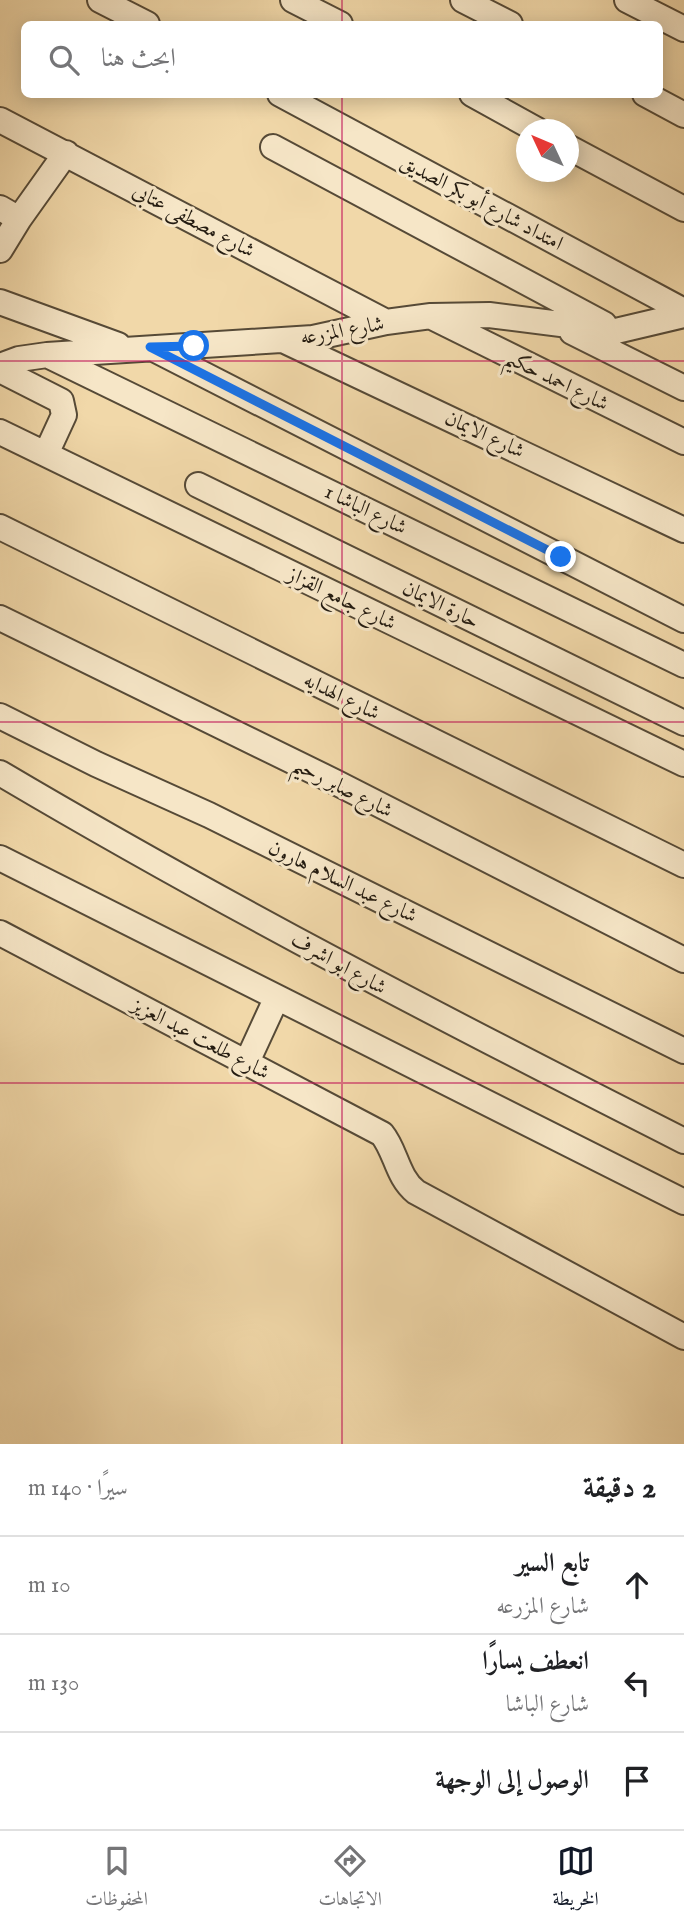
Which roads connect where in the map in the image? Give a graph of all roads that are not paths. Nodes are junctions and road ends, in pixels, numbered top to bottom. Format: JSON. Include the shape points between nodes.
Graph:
{"nodes":[{"id":1,"x":100,"y":0,"type":"edge"},
{"id":2,"x":293,"y":0,"type":"edge"},
{"id":3,"x":463,"y":0,"type":"edge"},
{"id":4,"x":627,"y":0,"type":"edge"},
{"id":5,"x":141,"y":21,"type":"edge"},
{"id":6,"x":334,"y":21,"type":"edge"},
{"id":7,"x":504,"y":21,"type":"edge"},
{"id":8,"x":684,"y":29,"type":"edge"},
{"id":9,"x":287,"y":98,"type":"edge"},
{"id":10,"x":479,"y":98,"type":"edge"},
{"id":11,"x":652,"y":98,"type":"edge"},
{"id":12,"x":684,"y":115,"type":"edge"},
{"id":13,"x":517,"y":119,"type":"edge"},
{"id":14,"x":0,"y":120,"type":"edge"},
{"id":15,"x":273,"y":147,"type":"dead end"},
{"id":16,"x":579,"y":152,"type":"edge"},
{"id":17,"x":66,"y":153,"type":"junction"},
{"id":18,"x":684,"y":209,"type":"edge"},
{"id":19,"x":9,"y":213,"type":"edge"},
{"id":20,"x":0,"y":250,"type":"edge"},
{"id":21,"x":0,"y":302,"type":"edge"},
{"id":22,"x":684,"y":313,"type":"edge"},
{"id":23,"x":430,"y":316,"type":"junction"},
{"id":24,"x":386,"y":322,"type":"junction"},
{"id":25,"x":556,"y":324,"type":"junction"},
{"id":26,"x":617,"y":331,"type":"junction"},
{"id":27,"x":285,"y":340,"type":"junction"},
{"id":28,"x":138,"y":348,"type":"junction"},
{"id":29,"x":47,"y":355,"type":"junction"},
{"id":30,"x":0,"y":368,"type":"edge"},
{"id":31,"x":684,"y":388,"type":"edge"},
{"id":32,"x":0,"y":432,"type":"edge"},
{"id":33,"x":684,"y":442,"type":"edge"},
{"id":34,"x":46,"y":454,"type":"junction"},
{"id":35,"x":198,"y":485,"type":"dead end"},
{"id":36,"x":0,"y":527,"type":"edge"},
{"id":37,"x":684,"y":530,"type":"edge"},
{"id":38,"x":0,"y":618,"type":"edge"},
{"id":39,"x":684,"y":620,"type":"edge"},
{"id":40,"x":684,"y":665,"type":"edge"},
{"id":41,"x":0,"y":716,"type":"edge"},
{"id":42,"x":684,"y":723,"type":"edge"},
{"id":43,"x":684,"y":764,"type":"edge"},
{"id":44,"x":0,"y":773,"type":"edge"},
{"id":45,"x":0,"y":858,"type":"edge"},
{"id":46,"x":684,"y":865,"type":"edge"},
{"id":47,"x":0,"y":933,"type":"edge"},
{"id":48,"x":684,"y":960,"type":"edge"},
{"id":49,"x":276,"y":999,"type":"junction"},
{"id":50,"x":684,"y":1051,"type":"edge"},
{"id":51,"x":247,"y":1062,"type":"junction"},
{"id":52,"x":684,"y":1142,"type":"edge"},
{"id":53,"x":684,"y":1202,"type":"edge"},
{"id":54,"x":684,"y":1337,"type":"edge"}],
"edges":[{"from":1,"to":5,"type":"street"},
{"from":2,"to":6,"type":"street"},
{"from":3,"to":7,"type":"street"},
{"from":4,"to":8,"type":"street"},
{"from":9,"to":22,"type":"street","name":"امتداد شارع أبو بكر الصديق"},
{"from":10,"to":13,"type":"street"},
{"from":11,"to":12,"type":"street"},
{"from":14,"to":17,"type":"street","name":"شارع مصطفى عتابى"},
{"from":15,"to":26,"type":"street"},
{"from":16,"to":18,"type":"street"},
{"from":17,"to":19,"type":"street"},
{"from":17,"to":24,"type":"street","name":"شارع مصطفى عتابى"},
{"from":19,"to":20,"type":"street"},
{"from":21,"to":28,"type":"street"},
{"from":22,"to":26,"type":"street","name":"شارع المزرعه"},
{"from":23,"to":24,"type":"street","name":"شارع المزرعه"},
{"from":23,"to":25,"type":"street","name":"شارع المزرعه","via":[[489,315]]},
{"from":23,"to":33,"type":"street","name":"شارع احمد حكيم"},
{"from":24,"to":27,"type":"street","name":"شارع المزرعه","via":[[331,336]]},
{"from":25,"to":26,"type":"street","name":"شارع المزرعه"},
{"from":25,"to":31,"type":"street"},
{"from":27,"to":28,"type":"street","name":"شارع المزرعه"},
{"from":27,"to":37,"type":"street","name":"شارع الايمان"},
{"from":28,"to":29,"type":"street","name":"شارع المزرعه"},
{"from":28,"to":39,"type":"street"},
{"from":29,"to":30,"type":"street","name":"شارع المزرعه","via":[[19,359]]},
{"from":29,"to":40,"type":"street","name":"شارع الباشا 1"},
{"from":30,"to":34,"type":"street","via":[[61,401],[64,415]]},
{"from":32,"to":34,"type":"street","name":"شارع جامع القزاز"},
{"from":34,"to":43,"type":"street","name":"شارع جامع القزاز"},
{"from":35,"to":42,"type":"street","name":"حارة الايمان"},
{"from":36,"to":46,"type":"street","name":"شارع الهدايه"},
{"from":38,"to":48,"type":"street","name":"شارع صابر رحيم"},
{"from":41,"to":50,"type":"street","name":"شارع عبد السلام هارون"},
{"from":44,"to":52,"type":"street","name":"شارع ابو اشرف","via":[[422,1009]]},
{"from":45,"to":49,"type":"street"},
{"from":47,"to":51,"type":"street","name":"شارع طلعت عبد العزيز"},
{"from":49,"to":51,"type":"street"},
{"from":49,"to":53,"type":"street"},
{"from":51,"to":54,"type":"street","name":"شارع طلعت عبد العزيز","via":[[382,1134],[416,1192]]}]}
